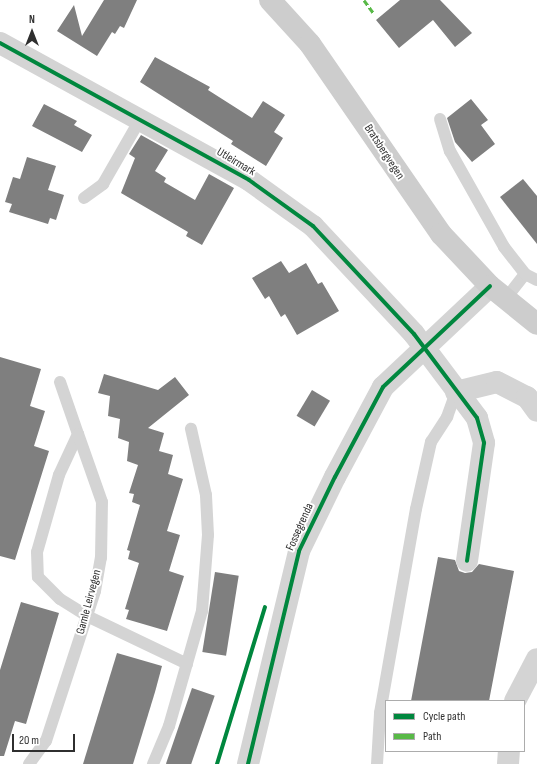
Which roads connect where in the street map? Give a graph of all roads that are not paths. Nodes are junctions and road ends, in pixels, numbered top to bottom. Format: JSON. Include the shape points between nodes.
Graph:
{"nodes":[{"id":1,"x":270,"y":0,"type":"edge"},
{"id":2,"x":0,"y":43,"type":"edge"},
{"id":3,"x":141,"y":118,"type":"junction"},
{"id":4,"x":440,"y":119,"type":"dead end"},
{"id":5,"x":84,"y":198,"type":"dead end"},
{"id":6,"x":525,"y":274,"type":"junction"},
{"id":7,"x":537,"y":280,"type":"edge"},
{"id":8,"x":498,"y":292,"type":"junction"},
{"id":9,"x":537,"y":324,"type":"edge"},
{"id":10,"x":422,"y":348,"type":"junction"},
{"id":11,"x":60,"y":382,"type":"dead end"},
{"id":12,"x":456,"y":392,"type":"junction"},
{"id":13,"x":537,"y":411,"type":"edge"},
{"id":14,"x":191,"y":428,"type":"dead end"},
{"id":15,"x":78,"y":434,"type":"junction"},
{"id":16,"x":467,"y":561,"type":"dead end"},
{"id":17,"x":86,"y":616,"type":"junction"},
{"id":18,"x":537,"y":659,"type":"edge"},
{"id":19,"x":188,"y":664,"type":"junction"},
{"id":20,"x":516,"y":700,"type":"edge"},
{"id":21,"x":509,"y":752,"type":"edge"},
{"id":22,"x":29,"y":764,"type":"edge"},
{"id":23,"x":153,"y":764,"type":"edge"},
{"id":24,"x":248,"y":764,"type":"edge"},
{"id":25,"x":377,"y":764,"type":"edge"},
{"id":26,"x":508,"y":764,"type":"edge"}],
"edges":[{"from":1,"to":8,"type":"main road","name":"Bratsbergvegen","via":[[310,44],[433,223]]},
{"from":2,"to":3,"type":"street","name":"Utleirmark"},
{"from":3,"to":5,"type":"lane","via":[[103,184]]},
{"from":3,"to":10,"type":"street","name":"Utleirmark","via":[[249,180],[313,226],[414,334]]},
{"from":4,"to":6,"type":"lane","via":[[450,151],[504,247]]},
{"from":6,"to":7,"type":"lane"},
{"from":6,"to":8,"type":"lane"},
{"from":8,"to":9,"type":"main road","name":"Bratsbergvegen"},
{"from":8,"to":10,"type":"street","name":"Fossegrenda"},
{"from":10,"to":12,"type":"street"},
{"from":10,"to":24,"type":"street","name":"Fossegrenda","via":[[383,387],[299,551]]},
{"from":11,"to":15,"type":"lane","name":"Gamle Leirvegen"},
{"from":12,"to":13,"type":"street","via":[[496,382],[527,397]]},
{"from":12,"to":16,"type":"street","via":[[477,418],[484,443]]},
{"from":12,"to":25,"type":"lane","via":[[447,417],[431,442],[416,509],[380,713]]},
{"from":14,"to":19,"type":"lane","via":[[206,495],[208,535],[202,611]]},
{"from":15,"to":17,"type":"lane","name":"Gamle Leirvegen","via":[[102,502],[101,558]]},
{"from":15,"to":17,"type":"lane","via":[[59,475],[37,552],[38,577],[60,599]]},
{"from":17,"to":19,"type":"lane"},
{"from":17,"to":22,"type":"lane","name":"Gamle Leirvegen","via":[[46,742]]},
{"from":18,"to":20,"type":"street"},
{"from":19,"to":23,"type":"lane","via":[[169,726]]},
{"from":21,"to":26,"type":"street"}]}
